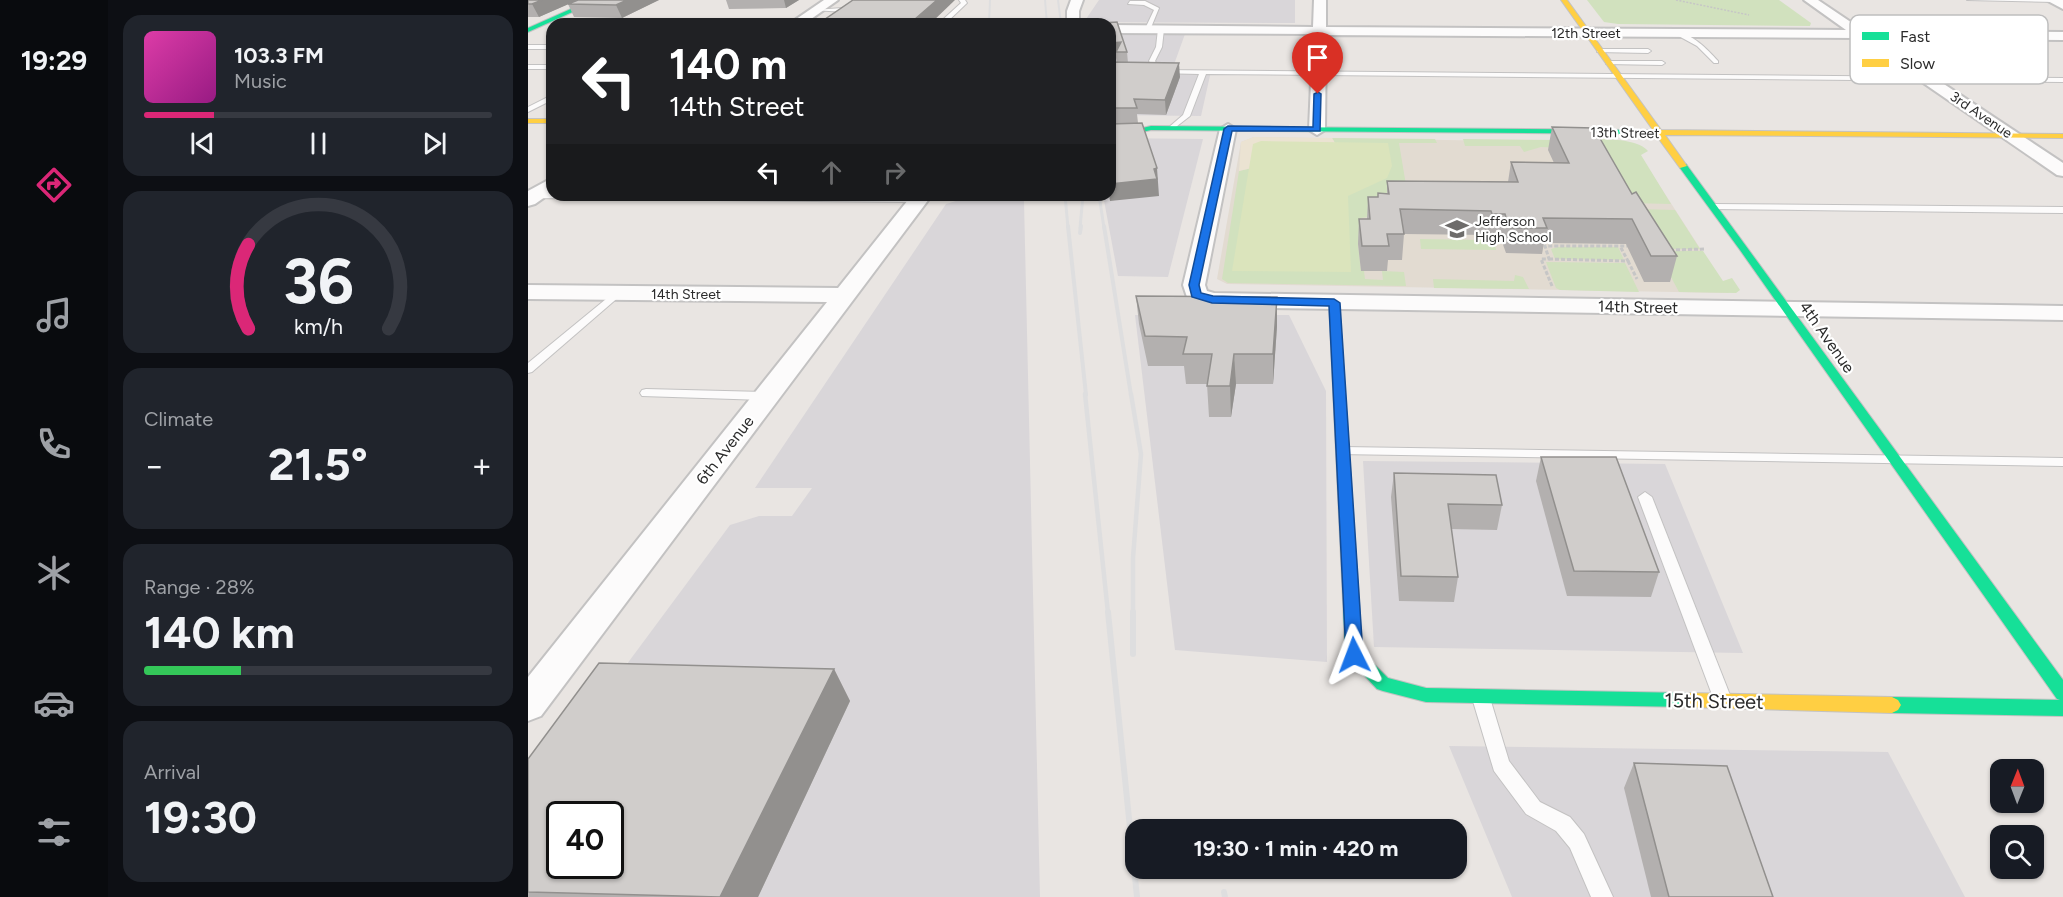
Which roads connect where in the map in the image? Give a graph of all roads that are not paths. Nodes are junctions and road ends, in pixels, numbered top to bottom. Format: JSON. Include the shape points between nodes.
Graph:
{"nodes":[{"id":1,"x":579,"y":0,"type":"edge"},
{"id":2,"x":596,"y":0,"type":"edge"},
{"id":3,"x":832,"y":0,"type":"edge"},
{"id":4,"x":870,"y":0,"type":"edge"},
{"id":5,"x":962,"y":0,"type":"edge"},
{"id":6,"x":1077,"y":0,"type":"edge"},
{"id":7,"x":1320,"y":0,"type":"edge"},
{"id":8,"x":1564,"y":0,"type":"edge"},
{"id":9,"x":1810,"y":0,"type":"edge"},
{"id":10,"x":1970,"y":0,"type":"edge"},
{"id":11,"x":2053,"y":0,"type":"edge"},
{"id":12,"x":1130,"y":3,"type":"dead end"},
{"id":13,"x":2063,"y":5,"type":"edge"},
{"id":14,"x":817,"y":10,"type":"junction"},
{"id":15,"x":547,"y":18,"type":"edge"},
{"id":16,"x":552,"y":18,"type":"edge"},
{"id":17,"x":804,"y":18,"type":"edge"},
{"id":18,"x":948,"y":18,"type":"edge"},
{"id":19,"x":1073,"y":18,"type":"edge"},
{"id":20,"x":1850,"y":26,"type":"edge"},
{"id":21,"x":1116,"y":29,"type":"edge"},
{"id":22,"x":1155,"y":29,"type":"junction"},
{"id":23,"x":1319,"y":30,"type":"junction"},
{"id":24,"x":1586,"y":33,"type":"junction"},
{"id":25,"x":1677,"y":33,"type":"junction"},
{"id":26,"x":1850,"y":35,"type":"edge"},
{"id":27,"x":2048,"y":36,"type":"edge"},
{"id":28,"x":2063,"y":36,"type":"edge"},
{"id":29,"x":528,"y":47,"type":"edge"},
{"id":30,"x":546,"y":47,"type":"edge"},
{"id":31,"x":1599,"y":51,"type":"junction"},
{"id":32,"x":1648,"y":51,"type":"dead end"},
{"id":33,"x":1716,"y":62,"type":"dead end"},
{"id":34,"x":1608,"y":63,"type":"junction"},
{"id":35,"x":1662,"y":63,"type":"dead end"},
{"id":36,"x":528,"y":67,"type":"edge"},
{"id":37,"x":546,"y":67,"type":"edge"},
{"id":38,"x":1149,"y":72,"type":"edge"},
{"id":39,"x":1159,"y":72,"type":"junction"},
{"id":40,"x":1203,"y":72,"type":"junction"},
{"id":41,"x":1318,"y":73,"type":"junction"},
{"id":42,"x":1617,"y":76,"type":"junction"},
{"id":43,"x":1850,"y":78,"type":"edge"},
{"id":44,"x":2048,"y":80,"type":"edge"},
{"id":45,"x":2063,"y":80,"type":"edge"},
{"id":46,"x":1935,"y":84,"type":"edge"},
{"id":47,"x":546,"y":100,"type":"edge"},
{"id":48,"x":528,"y":110,"type":"edge"},
{"id":49,"x":528,"y":121,"type":"edge"},
{"id":50,"x":546,"y":121,"type":"edge"},
{"id":51,"x":1116,"y":124,"type":"edge"},
{"id":52,"x":1151,"y":128,"type":"junction"},
{"id":53,"x":1172,"y":128,"type":"junction"},
{"id":54,"x":1228,"y":129,"type":"junction"},
{"id":55,"x":1317,"y":130,"type":"junction"},
{"id":56,"x":1116,"y":131,"type":"edge"},
{"id":57,"x":1658,"y":133,"type":"junction"},
{"id":58,"x":2012,"y":136,"type":"junction"},
{"id":59,"x":2063,"y":136,"type":"edge"},
{"id":60,"x":2063,"y":171,"type":"edge"},
{"id":61,"x":546,"y":188,"type":"edge"},
{"id":62,"x":530,"y":197,"type":"edge"},
{"id":63,"x":546,"y":197,"type":"edge"},
{"id":64,"x":918,"y":201,"type":"edge"},
{"id":65,"x":1714,"y":207,"type":"junction"},
{"id":66,"x":2063,"y":210,"type":"edge"},
{"id":67,"x":528,"y":292,"type":"edge"},
{"id":68,"x":617,"y":293,"type":"junction"},
{"id":69,"x":845,"y":295,"type":"junction"},
{"id":70,"x":1334,"y":303,"type":"junction"},
{"id":71,"x":1787,"y":309,"type":"junction"},
{"id":72,"x":2063,"y":313,"type":"edge"},
{"id":73,"x":528,"y":369,"type":"edge"},
{"id":74,"x":646,"y":393,"type":"dead end"},
{"id":75,"x":766,"y":396,"type":"junction"},
{"id":76,"x":1343,"y":451,"type":"junction"},
{"id":77,"x":1894,"y":460,"type":"junction"},
{"id":78,"x":2063,"y":462,"type":"edge"},
{"id":79,"x":1645,"y":497,"type":"dead end"},
{"id":80,"x":540,"y":675,"type":"edge"},
{"id":81,"x":2063,"y":694,"type":"edge"},
{"id":82,"x":1481,"y":696,"type":"junction"},
{"id":83,"x":1723,"y":702,"type":"junction"},
{"id":84,"x":528,"y":705,"type":"edge"},
{"id":85,"x":2063,"y":708,"type":"edge"},
{"id":86,"x":1602,"y":897,"type":"edge"}],
"edges":[{"from":1,"to":15,"type":"street"},
{"from":2,"to":16,"type":"street"},
{"from":3,"to":14,"type":"street"},
{"from":4,"to":14,"type":"lane","via":[[844,10]]},
{"from":5,"to":18,"type":"lane","via":[[964,3]]},
{"from":6,"to":19,"type":"street"},
{"from":7,"to":23,"type":"street"},
{"from":8,"to":24,"type":"street","name":"4th Avenue"},
{"from":9,"to":20,"type":"street","name":"3rd Avenue"},
{"from":10,"to":11,"type":"lane"},
{"from":11,"to":13,"type":"street"},
{"from":12,"to":22,"type":"lane","via":[[1157,9]]},
{"from":14,"to":17,"type":"street"},
{"from":21,"to":22,"type":"street","name":"12th Street"},
{"from":22,"to":23,"type":"street","name":"12th Street"},
{"from":22,"to":39,"type":"lane","via":[[1159,47],[1152,61]]},
{"from":23,"to":24,"type":"street","name":"12th Street"},
{"from":23,"to":41,"type":"street"},
{"from":24,"to":25,"type":"street","name":"12th Street"},
{"from":24,"to":31,"type":"street","name":"4th Avenue"},
{"from":25,"to":26,"type":"street","name":"12th Street"},
{"from":25,"to":33,"type":"lane","via":[[1699,45]]},
{"from":27,"to":28,"type":"street","name":"12th Street"},
{"from":29,"to":30,"type":"lane"},
{"from":31,"to":32,"type":"lane"},
{"from":31,"to":34,"type":"street","name":"4th Avenue"},
{"from":34,"to":35,"type":"lane"},
{"from":34,"to":42,"type":"street","name":"4th Avenue"},
{"from":36,"to":37,"type":"lane"},
{"from":38,"to":39,"type":"lane"},
{"from":39,"to":40,"type":"lane"},
{"from":40,"to":41,"type":"lane"},
{"from":40,"to":53,"type":"lane","via":[[1186,116]]},
{"from":41,"to":42,"type":"lane"},
{"from":41,"to":55,"type":"street"},
{"from":42,"to":43,"type":"lane"},
{"from":42,"to":57,"type":"street","name":"4th Avenue"},
{"from":44,"to":45,"type":"lane"},
{"from":46,"to":58,"type":"street","name":"3rd Avenue"},
{"from":47,"to":48,"type":"lane"},
{"from":49,"to":50,"type":"street"},
{"from":51,"to":52,"type":"street","name":"13th Street"},
{"from":52,"to":53,"type":"street","name":"13th Street"},
{"from":52,"to":56,"type":"street","name":"13th Street"},
{"from":53,"to":54,"type":"street","name":"13th Street"},
{"from":54,"to":55,"type":"street","name":"13th Street"},
{"from":54,"to":70,"type":"street","name":"14th Street","via":[[1194,285],[1196,295],[1212,300]]},
{"from":55,"to":57,"type":"street","name":"13th Street"},
{"from":57,"to":58,"type":"street","name":"13th Street"},
{"from":57,"to":65,"type":"street","name":"4th Avenue"},
{"from":58,"to":59,"type":"street","name":"13th Street"},
{"from":58,"to":60,"type":"street","name":"3rd Avenue"},
{"from":61,"to":62,"type":"street"},
{"from":62,"to":63,"type":"lane"},
{"from":64,"to":69,"type":"street","name":"6th Avenue"},
{"from":65,"to":66,"type":"lane"},
{"from":65,"to":71,"type":"street","name":"4th Avenue"},
{"from":67,"to":68,"type":"street","name":"14th Street"},
{"from":68,"to":69,"type":"street","name":"14th Street"},
{"from":68,"to":73,"type":"lane"},
{"from":69,"to":75,"type":"street","name":"6th Avenue"},
{"from":70,"to":71,"type":"street","name":"14th Street"},
{"from":70,"to":76,"type":"street"},
{"from":71,"to":72,"type":"street","name":"14th Street"},
{"from":71,"to":77,"type":"street","name":"4th Avenue"},
{"from":74,"to":75,"type":"lane"},
{"from":75,"to":80,"type":"street","name":"6th Avenue"},
{"from":76,"to":77,"type":"lane"},
{"from":76,"to":82,"type":"street","name":"15th Street","via":[[1354,655],[1383,684],[1426,695]]},
{"from":77,"to":78,"type":"lane"},
{"from":77,"to":81,"type":"street","name":"4th Avenue"},
{"from":79,"to":83,"type":"lane"},
{"from":80,"to":84,"type":"street","name":"6th Avenue"},
{"from":82,"to":83,"type":"street","name":"15th Street"},
{"from":82,"to":86,"type":"lane","via":[[1501,765],[1533,808],[1563,824],[1577,841]]},
{"from":83,"to":85,"type":"street","name":"15th Street"}]}
